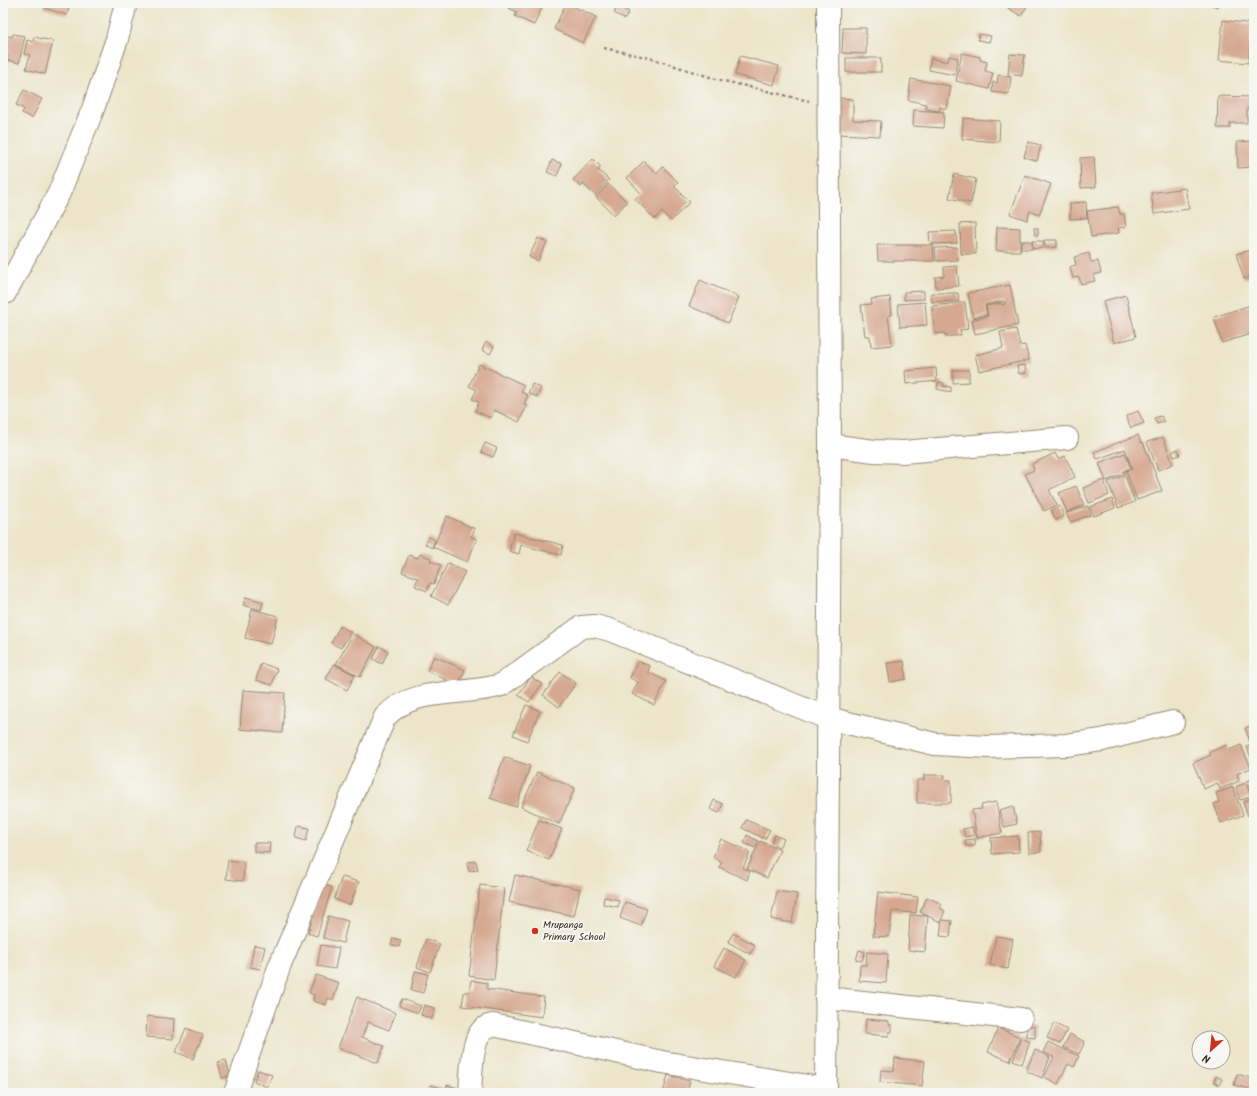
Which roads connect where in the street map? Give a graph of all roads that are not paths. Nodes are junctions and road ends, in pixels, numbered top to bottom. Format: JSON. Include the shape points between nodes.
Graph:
{"nodes":[{"id":1,"x":126,"y":3,"type":"edge"},
{"id":2,"x":828,"y":3,"type":"edge"},
{"id":3,"x":5,"y":293,"type":"dead end"},
{"id":4,"x":1068,"y":438,"type":"dead end"},
{"id":5,"x":830,"y":445,"type":"junction"},
{"id":6,"x":827,"y":718,"type":"junction"},
{"id":7,"x":1172,"y":722,"type":"dead end"},
{"id":8,"x":826,"y":998,"type":"junction"},
{"id":9,"x":1021,"y":1019,"type":"dead end"},
{"id":10,"x":826,"y":1091,"type":"edge"},
{"id":11,"x":235,"y":1093,"type":"edge"},
{"id":12,"x":470,"y":1093,"type":"edge"}],
"edges":[{"from":1,"to":3,"type":"street","via":[[96,102],[59,193]]},
{"from":2,"to":5,"type":"street"},
{"from":4,"to":5,"type":"street","via":[[903,452]]},
{"from":5,"to":6,"type":"street"},
{"from":6,"to":7,"type":"street","via":[[935,744],[988,747],[1066,745],[1102,740]]},
{"from":6,"to":8,"type":"street"},
{"from":6,"to":11,"type":"street","via":[[595,626],[581,627],[501,685],[487,690],[438,694],[407,701],[394,707],[385,717],[378,732],[283,958]]},
{"from":8,"to":9,"type":"street"},
{"from":8,"to":10,"type":"street"},
{"from":10,"to":12,"type":"street","via":[[662,1062],[493,1025],[484,1028],[475,1041]]}]}
